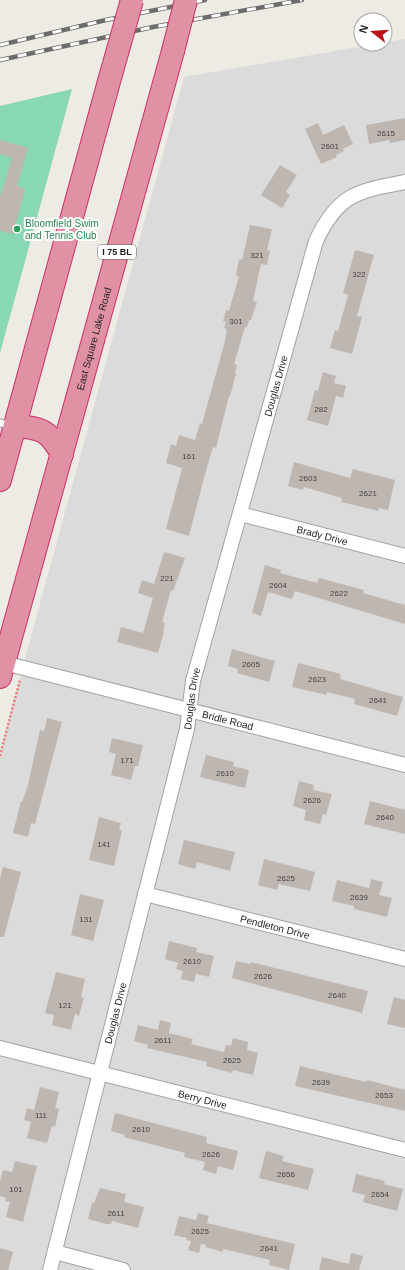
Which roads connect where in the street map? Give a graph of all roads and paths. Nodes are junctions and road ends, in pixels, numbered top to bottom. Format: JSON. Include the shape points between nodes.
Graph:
{"nodes":[{"id":1,"x":132,"y":0,"type":"edge"},
{"id":2,"x":186,"y":0,"type":"edge"},
{"id":3,"x":405,"y":182,"type":"edge"},
{"id":4,"x":7,"y":425,"type":"edge"},
{"id":5,"x":62,"y":454,"type":"junction"},
{"id":6,"x":0,"y":480,"type":"edge"},
{"id":7,"x":240,"y":514,"type":"junction"},
{"id":8,"x":405,"y":556,"type":"edge"},
{"id":9,"x":8,"y":674,"type":"edge"},
{"id":10,"x":190,"y":711,"type":"junction"},
{"id":11,"x":0,"y":756,"type":"edge"},
{"id":12,"x":405,"y":765,"type":"edge"},
{"id":13,"x":145,"y":894,"type":"junction"},
{"id":14,"x":405,"y":959,"type":"edge"},
{"id":15,"x":0,"y":1048,"type":"edge"},
{"id":16,"x":100,"y":1074,"type":"junction"},
{"id":17,"x":405,"y":1150,"type":"edge"},
{"id":18,"x":55,"y":1252,"type":"junction"},
{"id":19,"x":50,"y":1270,"type":"edge"},
{"id":20,"x":123,"y":1270,"type":"edge"}],
"edges":[{"from":1,"to":4,"type":"highway","bridge":true},
{"from":2,"to":5,"type":"highway","name":"East Square Lake Road","number":"I 75 BL","bridge":true},
{"from":3,"to":7,"type":"street","name":"Douglas Drive","via":[[350,197],[340,204],[321,230]]},
{"from":4,"to":5,"type":"highway","via":[[45,432],[53,438]]},
{"from":4,"to":6,"type":"highway"},
{"from":5,"to":9,"type":"highway","name":"East Square Lake Road","number":"I 75 BL"},
{"from":7,"to":8,"type":"street","name":"Brady Drive"},
{"from":7,"to":10,"type":"street","name":"Douglas Drive","via":[[193,681]]},
{"from":9,"to":10,"type":"street","name":"Bridle Road"},
{"from":9,"to":11,"type":"path"},
{"from":10,"to":12,"type":"street","name":"Bridle Road"},
{"from":10,"to":13,"type":"street","name":"Douglas Drive"},
{"from":13,"to":14,"type":"street","name":"Pendleton Drive"},
{"from":13,"to":16,"type":"street","name":"Douglas Drive"},
{"from":15,"to":16,"type":"street","name":"Berry Drive"},
{"from":16,"to":17,"type":"street","name":"Berry Drive"},
{"from":16,"to":18,"type":"street","name":"Douglas Drive"},
{"from":18,"to":19,"type":"street","name":"Douglas Drive"},
{"from":18,"to":20,"type":"street"}]}
